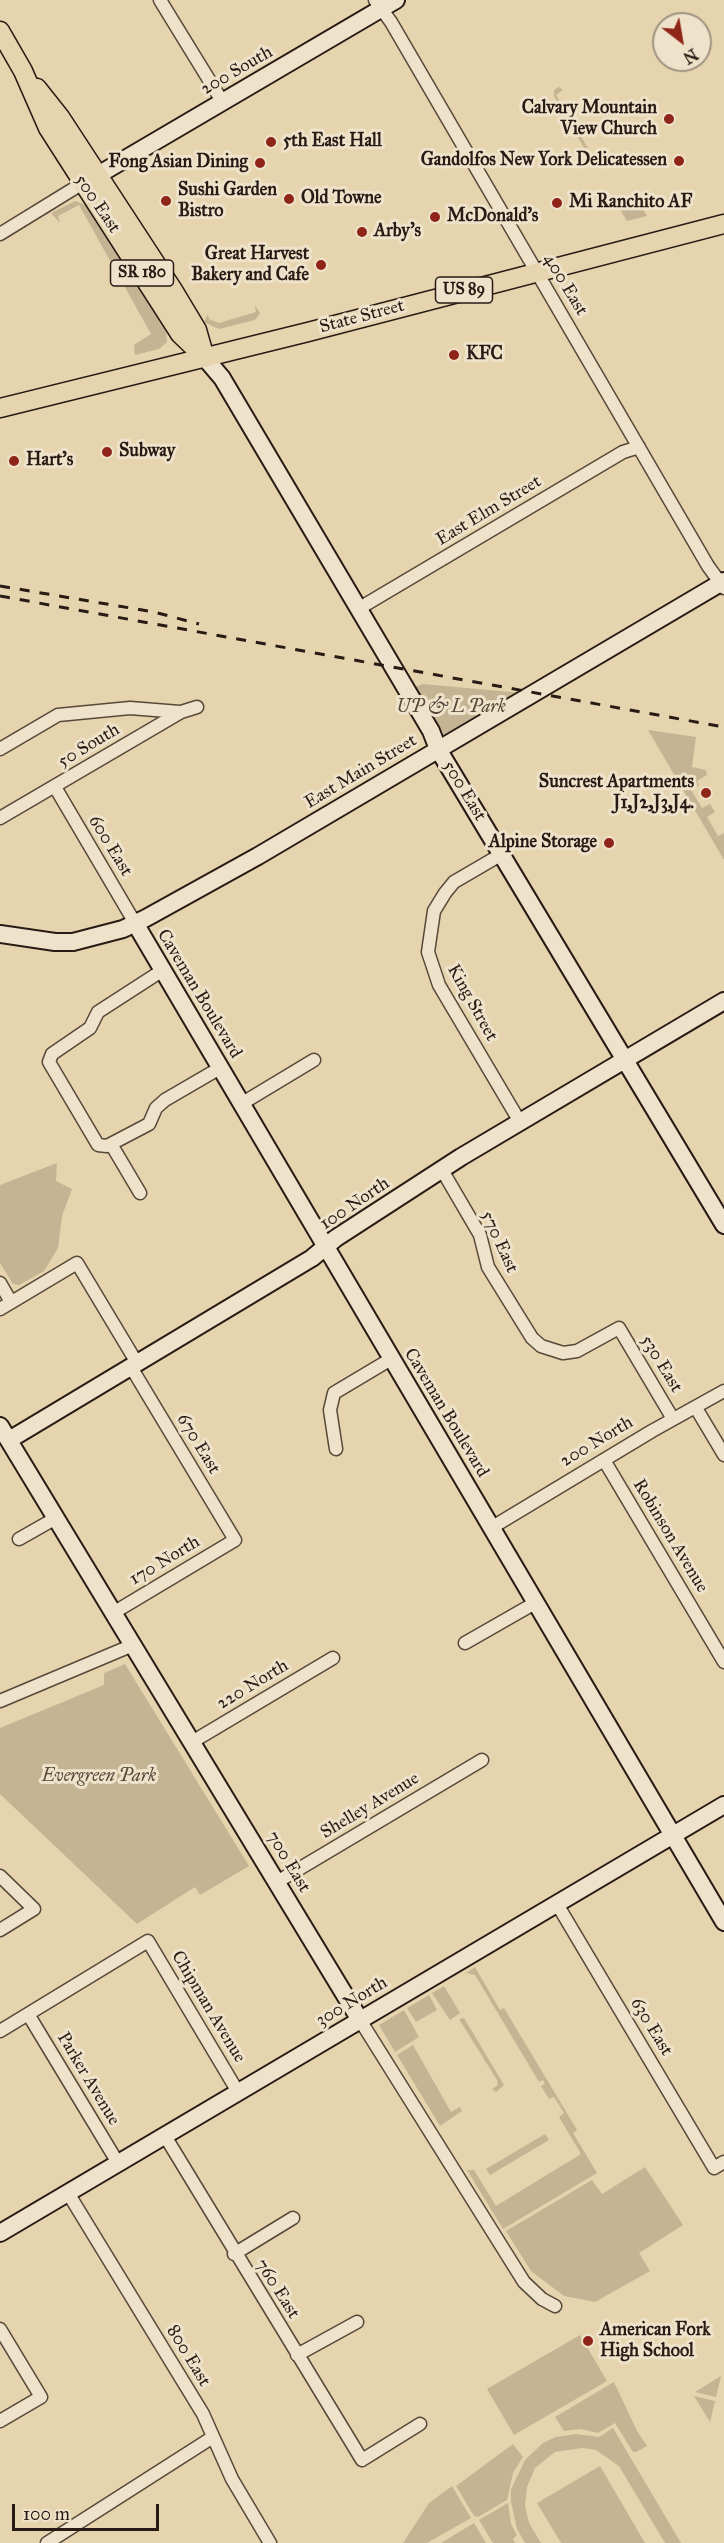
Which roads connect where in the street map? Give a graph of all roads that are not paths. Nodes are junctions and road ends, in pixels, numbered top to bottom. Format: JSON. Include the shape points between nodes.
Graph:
{"nodes":[{"id":1,"x":160,"y":0,"type":"edge"},
{"id":2,"x":384,"y":3,"type":"edge"},
{"id":3,"x":0,"y":31,"type":"edge"},
{"id":4,"x":222,"y":102,"type":"junction"},
{"id":5,"x":91,"y":179,"type":"junction"},
{"id":6,"x":724,"y":224,"type":"edge"},
{"id":7,"x":0,"y":234,"type":"edge"},
{"id":8,"x":536,"y":272,"type":"junction"},
{"id":9,"x":205,"y":358,"type":"junction"},
{"id":10,"x":0,"y":408,"type":"edge"},
{"id":11,"x":639,"y":447,"type":"junction"},
{"id":12,"x":723,"y":584,"type":"edge"},
{"id":13,"x":358,"y":609,"type":"junction"},
{"id":14,"x":197,"y":707,"type":"dead end"},
{"id":15,"x":181,"y":712,"type":"junction"},
{"id":16,"x":0,"y":749,"type":"edge"},
{"id":17,"x":438,"y":749,"type":"junction"},
{"id":18,"x":55,"y":787,"type":"junction"},
{"id":19,"x":0,"y":818,"type":"edge"},
{"id":20,"x":502,"y":854,"type":"junction"},
{"id":21,"x":135,"y":923,"type":"junction"},
{"id":22,"x":0,"y":934,"type":"edge"},
{"id":23,"x":163,"y":970,"type":"junction"},
{"id":24,"x":724,"y":1001,"type":"edge"},
{"id":25,"x":626,"y":1059,"type":"junction"},
{"id":26,"x":314,"y":1060,"type":"dead end"},
{"id":27,"x":220,"y":1068,"type":"junction"},
{"id":28,"x":241,"y":1104,"type":"junction"},
{"id":29,"x":520,"y":1122,"type":"junction"},
{"id":30,"x":109,"y":1145,"type":"junction"},
{"id":31,"x":442,"y":1170,"type":"junction"},
{"id":32,"x":140,"y":1193,"type":"dead end"},
{"id":33,"x":724,"y":1225,"type":"edge"},
{"id":34,"x":326,"y":1247,"type":"junction"},
{"id":35,"x":0,"y":1283,"type":"edge"},
{"id":36,"x":11,"y":1302,"type":"junction"},
{"id":37,"x":0,"y":1309,"type":"edge"},
{"id":38,"x":619,"y":1328,"type":"joint"},
{"id":39,"x":392,"y":1359,"type":"junction"},
{"id":40,"x":134,"y":1365,"type":"junction"},
{"id":41,"x":724,"y":1391,"type":"edge"},
{"id":42,"x":696,"y":1408,"type":"junction"},
{"id":43,"x":673,"y":1419,"type":"junction"},
{"id":44,"x":4,"y":1433,"type":"edge"},
{"id":45,"x":336,"y":1449,"type":"dead end"},
{"id":46,"x":724,"y":1455,"type":"edge"},
{"id":47,"x":603,"y":1460,"type":"junction"},
{"id":48,"x":56,"y":1518,"type":"junction"},
{"id":49,"x":491,"y":1528,"type":"junction"},
{"id":50,"x":19,"y":1539,"type":"dead end"},
{"id":51,"x":235,"y":1540,"type":"joint"},
{"id":52,"x":535,"y":1603,"type":"junction"},
{"id":53,"x":113,"y":1612,"type":"junction"},
{"id":54,"x":465,"y":1643,"type":"dead end"},
{"id":55,"x":133,"y":1645,"type":"junction"},
{"id":56,"x":333,"y":1658,"type":"dead end"},
{"id":57,"x":724,"y":1662,"type":"edge"},
{"id":58,"x":0,"y":1701,"type":"edge"},
{"id":59,"x":192,"y":1743,"type":"junction"},
{"id":60,"x":482,"y":1760,"type":"dead end"},
{"id":61,"x":724,"y":1804,"type":"edge"},
{"id":62,"x":672,"y":1835,"type":"junction"},
{"id":63,"x":0,"y":1876,"type":"edge"},
{"id":64,"x":277,"y":1882,"type":"junction"},
{"id":65,"x":556,"y":1904,"type":"junction"},
{"id":66,"x":724,"y":1922,"type":"edge"},
{"id":67,"x":0,"y":1930,"type":"edge"},
{"id":68,"x":28,"y":2014,"type":"junction"},
{"id":69,"x":360,"y":2020,"type":"junction"},
{"id":70,"x":0,"y":2031,"type":"edge"},
{"id":71,"x":238,"y":2092,"type":"junction"},
{"id":72,"x":165,"y":2136,"type":"junction"},
{"id":73,"x":118,"y":2163,"type":"junction"},
{"id":74,"x":719,"y":2165,"type":"edge"},
{"id":75,"x":68,"y":2193,"type":"junction"},
{"id":76,"x":293,"y":2218,"type":"dead end"},
{"id":77,"x":0,"y":2233,"type":"edge"},
{"id":78,"x":234,"y":2254,"type":"junction"},
{"id":79,"x":555,"y":2306,"type":"dead end"},
{"id":80,"x":357,"y":2322,"type":"dead end"},
{"id":81,"x":0,"y":2329,"type":"edge"},
{"id":82,"x":297,"y":2355,"type":"junction"},
{"id":83,"x":0,"y":2421,"type":"edge"},
{"id":84,"x":420,"y":2424,"type":"dead end"},
{"id":85,"x":213,"y":2437,"type":"junction"},
{"id":86,"x":47,"y":2543,"type":"edge"},
{"id":87,"x":270,"y":2543,"type":"edge"}],
"edges":[{"from":1,"to":4,"type":"street"},
{"from":2,"to":4,"type":"street","name":"200 South"},
{"from":2,"to":8,"type":"street","name":"400 East"},
{"from":3,"to":5,"type":"main road","name":"500 East","number":"SR 180","via":[[23,71],[60,117]]},
{"from":4,"to":5,"type":"street","name":"200 South"},
{"from":5,"to":7,"type":"street","name":"200 South"},
{"from":5,"to":9,"type":"main road","name":"500 East","number":"SR 180","via":[[197,330]]},
{"from":6,"to":8,"type":"main road","name":"State Street","number":"US 89"},
{"from":8,"to":9,"type":"main road","name":"State Street","number":"US 89"},
{"from":8,"to":11,"type":"street","name":"400 East"},
{"from":9,"to":10,"type":"main road","name":"State Street","number":"US 89"},
{"from":9,"to":13,"type":"street","name":"500 East","via":[[222,378]]},
{"from":11,"to":12,"type":"street","name":"400 East"},
{"from":11,"to":13,"type":"street","name":"East Elm Street","via":[[623,452]]},
{"from":12,"to":17,"type":"street","name":"East Main Street"},
{"from":13,"to":17,"type":"street","name":"500 East"},
{"from":14,"to":15,"type":"street","name":"50 South"},
{"from":15,"to":16,"type":"street","via":[[130,708],[58,715]]},
{"from":15,"to":18,"type":"street","name":"50 South"},
{"from":17,"to":20,"type":"street","name":"500 East"},
{"from":17,"to":21,"type":"street","name":"East Main Street","via":[[258,856]]},
{"from":18,"to":19,"type":"street","name":"50 South"},
{"from":18,"to":21,"type":"street","name":"600 East"},
{"from":20,"to":25,"type":"street","name":"500 East"},
{"from":20,"to":29,"type":"street","name":"King Street","via":[[454,882],[445,892],[434,911],[428,952],[439,984]]},
{"from":21,"to":22,"type":"street","name":"East Main Street","via":[[73,942]]},
{"from":21,"to":23,"type":"street","name":"Caveman Boulevard"},
{"from":23,"to":27,"type":"street","name":"Caveman Boulevard"},
{"from":23,"to":30,"type":"street","via":[[98,1012],[90,1028],[59,1047],[49,1062],[98,1145]]},
{"from":24,"to":25,"type":"street","name":"100 North"},
{"from":25,"to":29,"type":"street","name":"100 North"},
{"from":25,"to":33,"type":"street","name":"500 East"},
{"from":26,"to":28,"type":"street"},
{"from":27,"to":28,"type":"street","name":"Caveman Boulevard"},
{"from":27,"to":30,"type":"street","via":[[165,1100],[156,1108],[149,1124]]},
{"from":28,"to":34,"type":"street","name":"Caveman Boulevard"},
{"from":29,"to":31,"type":"street","name":"100 North"},
{"from":30,"to":32,"type":"street"},
{"from":31,"to":34,"type":"street","name":"100 North"},
{"from":31,"to":38,"type":"street","name":"570 East","via":[[480,1235],[488,1267],[525,1329],[541,1346],[552,1351],[577,1351]]},
{"from":34,"to":39,"type":"street","name":"Caveman Boulevard"},
{"from":34,"to":40,"type":"street","name":"100 North"},
{"from":35,"to":36,"type":"street"},
{"from":36,"to":37,"type":"street"},
{"from":36,"to":40,"type":"street","name":"670 East","via":[[77,1263]]},
{"from":38,"to":43,"type":"street","name":"530 East"},
{"from":39,"to":45,"type":"street","via":[[334,1393],[330,1410]]},
{"from":39,"to":49,"type":"street","name":"Caveman Boulevard"},
{"from":40,"to":44,"type":"street","name":"100 North"},
{"from":40,"to":51,"type":"street","name":"670 East"},
{"from":41,"to":42,"type":"street","name":"200 North"},
{"from":42,"to":43,"type":"street","name":"200 North"},
{"from":42,"to":46,"type":"street","name":"530 East"},
{"from":43,"to":47,"type":"street","name":"200 North"},
{"from":44,"to":48,"type":"street","name":"700 East"},
{"from":47,"to":49,"type":"street","name":"200 North"},
{"from":47,"to":57,"type":"street","name":"Robinson Avenue"},
{"from":48,"to":50,"type":"street"},
{"from":48,"to":53,"type":"street","name":"700 East"},
{"from":49,"to":52,"type":"street","name":"Caveman Boulevard"},
{"from":51,"to":53,"type":"street","name":"170 North"},
{"from":52,"to":54,"type":"street"},
{"from":52,"to":62,"type":"street","name":"Caveman Boulevard"},
{"from":53,"to":55,"type":"street","name":"700 East"},
{"from":55,"to":58,"type":"street"},
{"from":55,"to":59,"type":"street","name":"700 East"},
{"from":56,"to":59,"type":"street","name":"220 North"},
{"from":59,"to":64,"type":"street","name":"700 East"},
{"from":60,"to":64,"type":"street","name":"Shelley Avenue"},
{"from":61,"to":62,"type":"street","name":"300 North"},
{"from":62,"to":65,"type":"street","name":"300 North"},
{"from":62,"to":66,"type":"street","name":"Caveman Boulevard"},
{"from":63,"to":67,"type":"street","via":[[34,1909]]},
{"from":64,"to":69,"type":"street","name":"700 East"},
{"from":65,"to":69,"type":"street","name":"300 North"},
{"from":65,"to":74,"type":"street","name":"630 East"},
{"from":68,"to":70,"type":"street"},
{"from":68,"to":71,"type":"street","name":"Chipman Avenue","via":[[148,1941]]},
{"from":68,"to":73,"type":"street","name":"Parker Avenue"},
{"from":69,"to":71,"type":"street","name":"300 North"},
{"from":69,"to":79,"type":"street","name":"700 East","via":[[524,2282]]},
{"from":71,"to":72,"type":"street","name":"300 North"},
{"from":72,"to":73,"type":"street","name":"300 North"},
{"from":72,"to":78,"type":"street","name":"760 East"},
{"from":73,"to":75,"type":"street","name":"300 North"},
{"from":75,"to":77,"type":"street","name":"300 North"},
{"from":75,"to":85,"type":"street","name":"800 East"},
{"from":76,"to":78,"type":"street"},
{"from":78,"to":82,"type":"street","name":"760 East"},
{"from":80,"to":82,"type":"street"},
{"from":81,"to":83,"type":"street","via":[[41,2397]]},
{"from":82,"to":84,"type":"street","name":"760 East","via":[[362,2460]]},
{"from":85,"to":86,"type":"street"},
{"from":85,"to":87,"type":"street","name":"800 East","via":[[240,2494]]}]}
